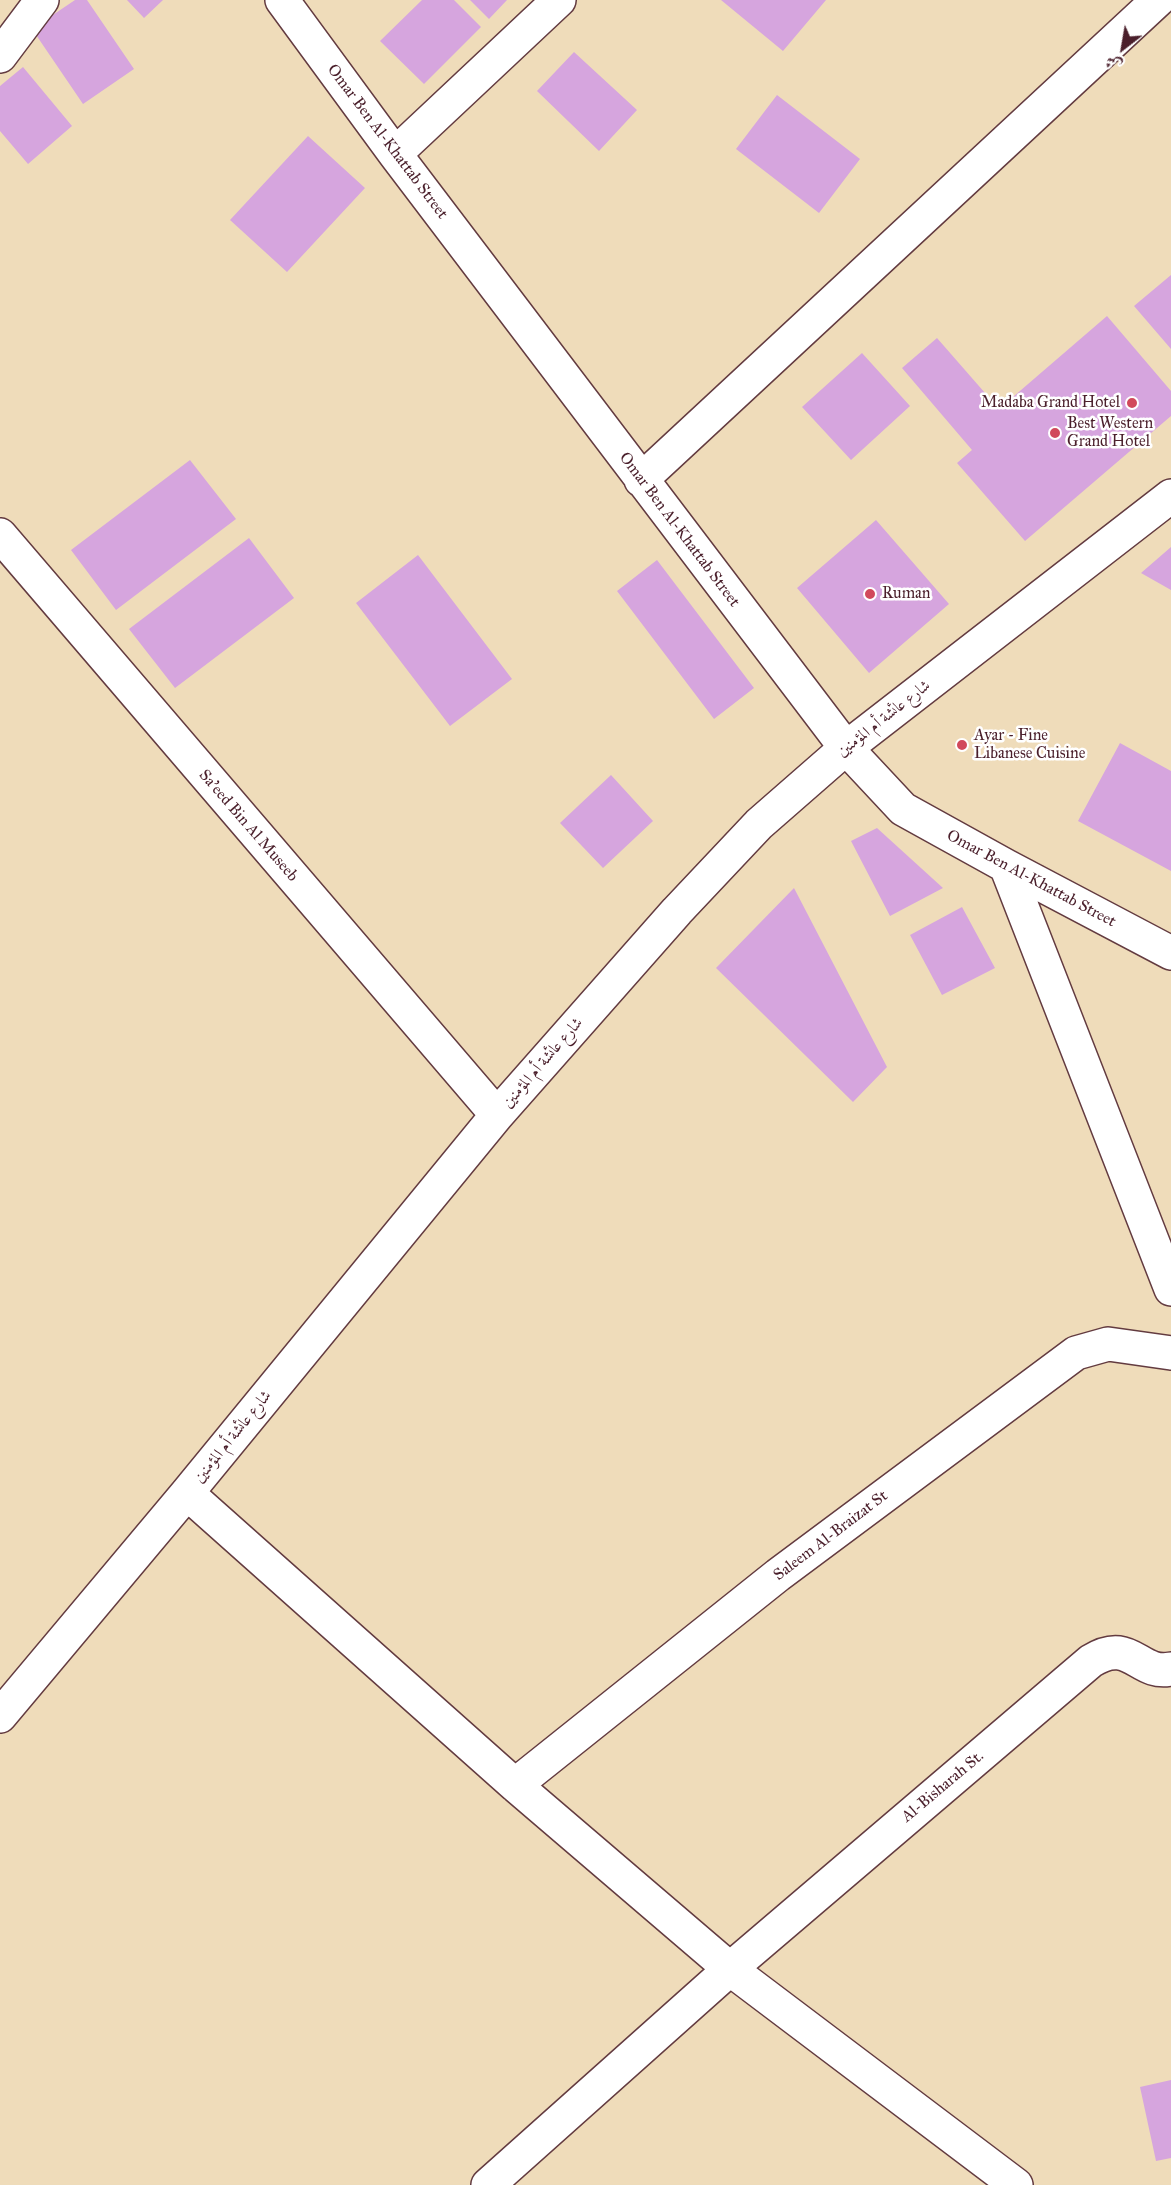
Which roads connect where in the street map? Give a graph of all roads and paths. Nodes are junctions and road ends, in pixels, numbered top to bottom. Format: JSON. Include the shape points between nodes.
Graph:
{"nodes":[{"id":1,"x":42,"y":0,"type":"edge"},
{"id":2,"x":282,"y":0,"type":"edge"},
{"id":3,"x":559,"y":0,"type":"edge"},
{"id":4,"x":1158,"y":0,"type":"edge"},
{"id":5,"x":0,"y":56,"type":"edge"},
{"id":6,"x":395,"y":154,"type":"junction"},
{"id":7,"x":641,"y":480,"type":"junction"},
{"id":8,"x":1171,"y":496,"type":"edge"},
{"id":9,"x":3,"y":545,"type":"edge"},
{"id":10,"x":846,"y":748,"type":"junction"},
{"id":11,"x":1006,"y":866,"type":"junction"},
{"id":12,"x":1171,"y":953,"type":"edge"},
{"id":13,"x":497,"y":1115,"type":"junction"},
{"id":14,"x":1171,"y":1289,"type":"edge"},
{"id":15,"x":1171,"y":1353,"type":"edge"},
{"id":16,"x":187,"y":1493,"type":"junction"},
{"id":17,"x":1171,"y":1669,"type":"edge"},
{"id":18,"x":0,"y":1716,"type":"edge"},
{"id":19,"x":515,"y":1785,"type":"junction"},
{"id":20,"x":730,"y":1969,"type":"junction"},
{"id":21,"x":494,"y":2183,"type":"edge"},
{"id":22,"x":1016,"y":2185,"type":"edge"}],
"edges":[{"from":1,"to":5,"type":"street"},
{"from":2,"to":6,"type":"street","name":"Omar Ben Al-Khattab Street"},
{"from":3,"to":6,"type":"street"},
{"from":4,"to":7,"type":"street"},
{"from":6,"to":7,"type":"street","name":"Omar Ben Al-Khattab Street"},
{"from":7,"to":10,"type":"street","name":"Omar Ben Al-Khattab Street"},
{"from":8,"to":10,"type":"street","name":"شارع عائشة أم المؤمنين"},
{"from":9,"to":13,"type":"street","name":"Sa'eed Bin Al Museeb"},
{"from":10,"to":11,"type":"street","name":"Omar Ben Al-Khattab Street","via":[[903,809]]},
{"from":10,"to":13,"type":"street","name":"شارع عائشة أم المؤمنين","via":[[750,833]]},
{"from":11,"to":12,"type":"street","name":"Omar Ben Al-Khattab Street"},
{"from":11,"to":14,"type":"street"},
{"from":13,"to":16,"type":"street","name":"شارع عائشة أم المؤمنين"},
{"from":15,"to":19,"type":"street","name":"Saleem Al-Braizat St","via":[[1108,1344],[1076,1353],[778,1575]]},
{"from":16,"to":18,"type":"street","name":"شارع عائشة أم المؤمنين"},
{"from":16,"to":19,"type":"street"},
{"from":17,"to":20,"type":"street","name":"Al-Bisharah St.","via":[[1149,1667],[1113,1651],[1091,1660]]},
{"from":19,"to":20,"type":"street"},
{"from":20,"to":21,"type":"street","name":"Al-Bisharah St."},
{"from":20,"to":22,"type":"street"}]}
